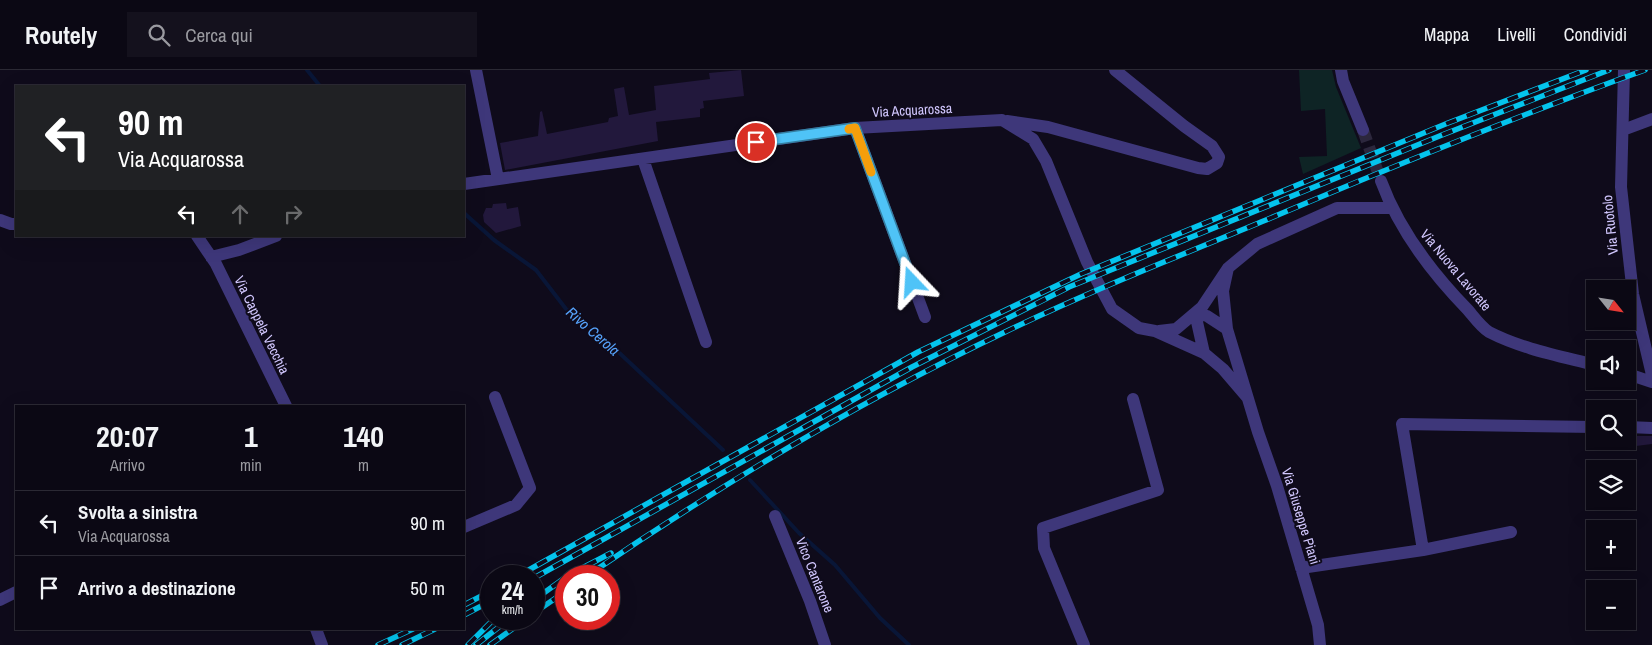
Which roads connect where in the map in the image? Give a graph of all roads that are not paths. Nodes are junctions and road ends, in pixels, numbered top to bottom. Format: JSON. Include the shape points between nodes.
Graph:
{"nodes":[{"id":1,"x":476,"y":70,"type":"edge"},
{"id":2,"x":1115,"y":70,"type":"edge"},
{"id":3,"x":1341,"y":70,"type":"edge"},
{"id":4,"x":1624,"y":70,"type":"edge"},
{"id":5,"x":1652,"y":119,"type":"edge"},
{"id":6,"x":1002,"y":120,"type":"junction"},
{"id":7,"x":855,"y":128,"type":"junction"},
{"id":8,"x":1363,"y":130,"type":"tunnel mouth"},
{"id":9,"x":1622,"y":130,"type":"junction"},
{"id":10,"x":643,"y":159,"type":"junction"},
{"id":11,"x":498,"y":179,"type":"junction"},
{"id":12,"x":1381,"y":181,"type":"tunnel mouth"},
{"id":13,"x":465,"y":184,"type":"edge"},
{"id":14,"x":1391,"y":208,"type":"junction"},
{"id":15,"x":0,"y":220,"type":"edge"},
{"id":16,"x":15,"y":224,"type":"edge"},
{"id":17,"x":198,"y":237,"type":"edge"},
{"id":18,"x":273,"y":237,"type":"edge"},
{"id":19,"x":212,"y":257,"type":"junction"},
{"id":20,"x":1228,"y":268,"type":"junction"},
{"id":21,"x":1195,"y":313,"type":"junction"},
{"id":22,"x":925,"y":317,"type":"dead end"},
{"id":23,"x":1227,"y":329,"type":"junction"},
{"id":24,"x":1155,"y":331,"type":"junction"},
{"id":25,"x":706,"y":342,"type":"dead end"},
{"id":26,"x":1204,"y":353,"type":"junction"},
{"id":27,"x":1586,"y":363,"type":"edge"},
{"id":28,"x":1652,"y":375,"type":"edge"},
{"id":29,"x":1636,"y":377,"type":"edge"},
{"id":30,"x":1652,"y":382,"type":"edge"},
{"id":31,"x":494,"y":397,"type":"dead end"},
{"id":32,"x":1247,"y":397,"type":"junction"},
{"id":33,"x":1133,"y":399,"type":"dead end"},
{"id":34,"x":286,"y":405,"type":"edge"},
{"id":35,"x":1586,"y":427,"type":"edge"},
{"id":36,"x":1636,"y":428,"type":"edge"},
{"id":37,"x":1652,"y":428,"type":"edge"},
{"id":38,"x":775,"y":516,"type":"dead end"},
{"id":39,"x":465,"y":527,"type":"edge"},
{"id":40,"x":1511,"y":532,"type":"dead end"},
{"id":41,"x":1423,"y":550,"type":"junction"},
{"id":42,"x":1301,"y":568,"type":"junction"},
{"id":43,"x":15,"y":592,"type":"edge"},
{"id":44,"x":0,"y":600,"type":"edge"},
{"id":45,"x":316,"y":630,"type":"edge"},
{"id":46,"x":322,"y":645,"type":"edge"},
{"id":47,"x":825,"y":645,"type":"edge"},
{"id":48,"x":1084,"y":645,"type":"edge"},
{"id":49,"x":1320,"y":645,"type":"edge"}],
"edges":[{"from":1,"to":11,"type":"street"},
{"from":2,"to":6,"type":"street","name":"Via Acquarossa","via":[[1212,146],[1219,157],[1217,163],[1207,169],[1198,168],[1048,127]]},
{"from":3,"to":8,"type":"street"},
{"from":4,"to":9,"type":"street","name":"Via Ruotolo"},
{"from":5,"to":9,"type":"street"},
{"from":6,"to":7,"type":"street","name":"Via Acquarossa"},
{"from":6,"to":24,"type":"street","via":[[1033,139],[1046,161],[1087,262],[1112,309],[1139,328]]},
{"from":7,"to":10,"type":"street","name":"Via Acquarossa"},
{"from":7,"to":22,"type":"street"},
{"from":9,"to":28,"type":"street","name":"Via Ruotolo","via":[[1621,187],[1633,294]]},
{"from":10,"to":11,"type":"street","name":"Via Acquarossa"},
{"from":10,"to":25,"type":"street"},
{"from":11,"to":13,"type":"street","name":"Via Acquarossa"},
{"from":12,"to":14,"type":"street"},
{"from":14,"to":20,"type":"street","via":[[1337,208],[1256,244]]},
{"from":14,"to":27,"type":"street","name":"Via Nuova Lavorate","via":[[1418,251],[1488,331],[1520,345]]},
{"from":15,"to":16,"type":"street"},
{"from":17,"to":19,"type":"street"},
{"from":18,"to":19,"type":"street"},
{"from":19,"to":34,"type":"street","name":"Via Cappela Vecchia"},
{"from":20,"to":21,"type":"street"},
{"from":20,"to":23,"type":"street","name":"Via Giuseppe Piani","via":[[1223,291]]},
{"from":21,"to":23,"type":"street","via":[[1207,316]]},
{"from":21,"to":24,"type":"street","via":[[1176,330]]},
{"from":21,"to":26,"type":"street"},
{"from":23,"to":32,"type":"street","name":"Via Giuseppe Piani"},
{"from":24,"to":26,"type":"street"},
{"from":26,"to":32,"type":"street"},
{"from":29,"to":30,"type":"street"},
{"from":31,"to":39,"type":"street","via":[[530,488],[516,505]]},
{"from":32,"to":42,"type":"street","name":"Via Giuseppe Piani"},
{"from":33,"to":48,"type":"street","via":[[1158,490],[1043,528],[1044,548]]},
{"from":35,"to":41,"type":"street","via":[[1402,424]]},
{"from":36,"to":37,"type":"street"},
{"from":38,"to":47,"type":"street","name":"Vico Cantarone"},
{"from":40,"to":41,"type":"street"},
{"from":41,"to":42,"type":"street"},
{"from":42,"to":49,"type":"street","name":"Via Giuseppe Piani","via":[[1318,626]]},
{"from":43,"to":44,"type":"street"},
{"from":45,"to":46,"type":"street"}]}
